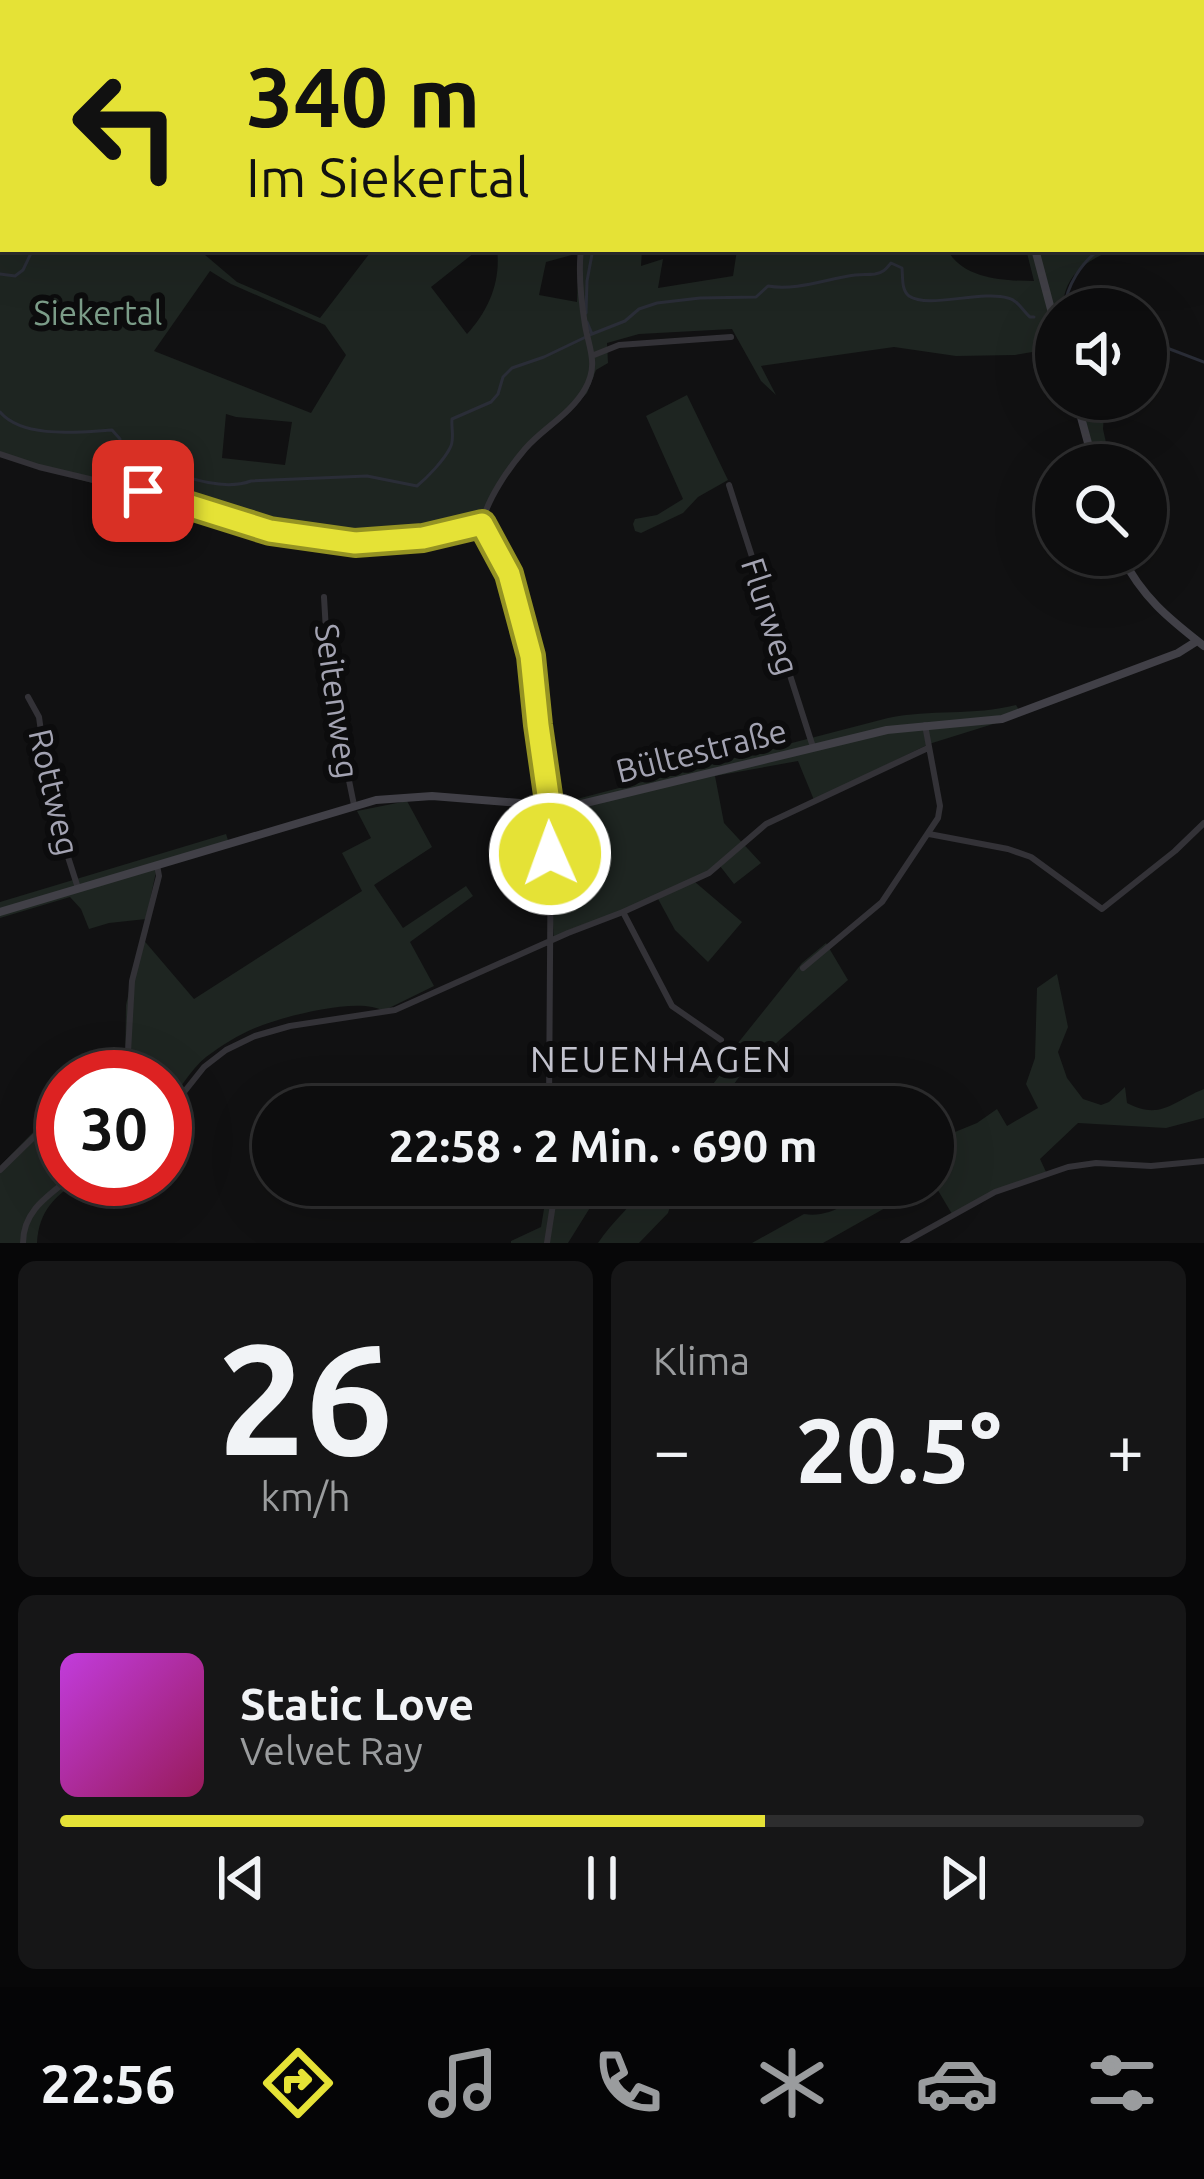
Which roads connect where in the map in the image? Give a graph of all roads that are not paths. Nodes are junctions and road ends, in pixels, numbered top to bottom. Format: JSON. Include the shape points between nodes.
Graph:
{"nodes":[{"id":1,"x":581,"y":252,"type":"edge"},
{"id":2,"x":1036,"y":252,"type":"edge"},
{"id":3,"x":1045,"y":288,"type":"edge"},
{"id":4,"x":731,"y":337,"type":"dead end"},
{"id":5,"x":594,"y":355,"type":"junction"},
{"id":6,"x":0,"y":454,"type":"edge"},
{"id":7,"x":729,"y":485,"type":"dead end"},
{"id":8,"x":482,"y":524,"type":"junction"},
{"id":9,"x":1132,"y":576,"type":"edge"},
{"id":10,"x":324,"y":597,"type":"dead end"},
{"id":11,"x":1202,"y":641,"type":"edge"},
{"id":12,"x":28,"y":698,"type":"dead end"},
{"id":13,"x":926,"y":725,"type":"junction"},
{"id":14,"x":813,"y":748,"type":"junction"},
{"id":15,"x":928,"y":748,"type":"junction"},
{"id":16,"x":354,"y":805,"type":"junction"},
{"id":17,"x":550,"y":807,"type":"junction"},
{"id":18,"x":1204,"y":823,"type":"edge"},
{"id":19,"x":929,"y":835,"type":"junction"},
{"id":20,"x":158,"y":865,"type":"junction"},
{"id":21,"x":78,"y":888,"type":"junction"},
{"id":22,"x":0,"y":912,"type":"edge"},
{"id":23,"x":623,"y":912,"type":"junction"},
{"id":24,"x":551,"y":943,"type":"junction"},
{"id":25,"x":802,"y":968,"type":"dead end"},
{"id":26,"x":721,"y":1040,"type":"dead end"},
{"id":27,"x":129,"y":1050,"type":"edge"},
{"id":28,"x":192,"y":1082,"type":"edge"},
{"id":29,"x":549,"y":1086,"type":"edge"},
{"id":30,"x":36,"y":1135,"type":"edge"},
{"id":31,"x":1204,"y":1162,"type":"edge"},
{"id":32,"x":0,"y":1170,"type":"edge"},
{"id":33,"x":39,"y":1206,"type":"edge"},
{"id":34,"x":553,"y":1206,"type":"edge"},
{"id":35,"x":22,"y":1243,"type":"edge"},
{"id":36,"x":547,"y":1243,"type":"edge"},
{"id":37,"x":903,"y":1243,"type":"edge"}],
"edges":[{"from":1,"to":5,"type":"street"},
{"from":2,"to":3,"type":"street"},
{"from":4,"to":5,"type":"street","via":[[620,345]]},
{"from":5,"to":8,"type":"street","via":[[586,387],[525,448]]},
{"from":6,"to":8,"type":"street","via":[[299,536],[355,543]]},
{"from":7,"to":14,"type":"street","name":"Flurweg"},
{"from":8,"to":17,"type":"street","via":[[509,574],[531,656]]},
{"from":9,"to":11,"type":"street","via":[[1149,600]]},
{"from":10,"to":16,"type":"street","name":"Seitenweg","via":[[329,682]]},
{"from":11,"to":13,"type":"street","name":"Bültestraße","via":[[1002,719]]},
{"from":12,"to":21,"type":"street","name":"Rottweg"},
{"from":13,"to":14,"type":"street","name":"Bültestraße"},
{"from":13,"to":15,"type":"street"},
{"from":14,"to":17,"type":"street","name":"Bültestraße"},
{"from":15,"to":19,"type":"street","via":[[940,806]]},
{"from":15,"to":23,"type":"street","via":[[766,824],[709,873]]},
{"from":16,"to":17,"type":"street","name":"Bültestraße","via":[[432,796]]},
{"from":16,"to":20,"type":"street","name":"Bültestraße"},
{"from":17,"to":24,"type":"street"},
{"from":18,"to":19,"type":"street","via":[[1102,909],[1031,857]]},
{"from":19,"to":25,"type":"street","via":[[881,902]]},
{"from":20,"to":21,"type":"street","name":"Bültestraße"},
{"from":20,"to":27,"type":"street","via":[[132,981]]},
{"from":21,"to":22,"type":"street","name":"Bültestraße"},
{"from":23,"to":24,"type":"street"},
{"from":23,"to":26,"type":"street","via":[[672,1006]]},
{"from":24,"to":28,"type":"street","via":[[395,1010],[256,1036],[226,1049]]},
{"from":24,"to":29,"type":"street"},
{"from":30,"to":32,"type":"street"},
{"from":31,"to":37,"type":"street","via":[[1068,1167],[995,1192]]},
{"from":33,"to":35,"type":"street","via":[[23,1225]]},
{"from":34,"to":36,"type":"street"}]}
